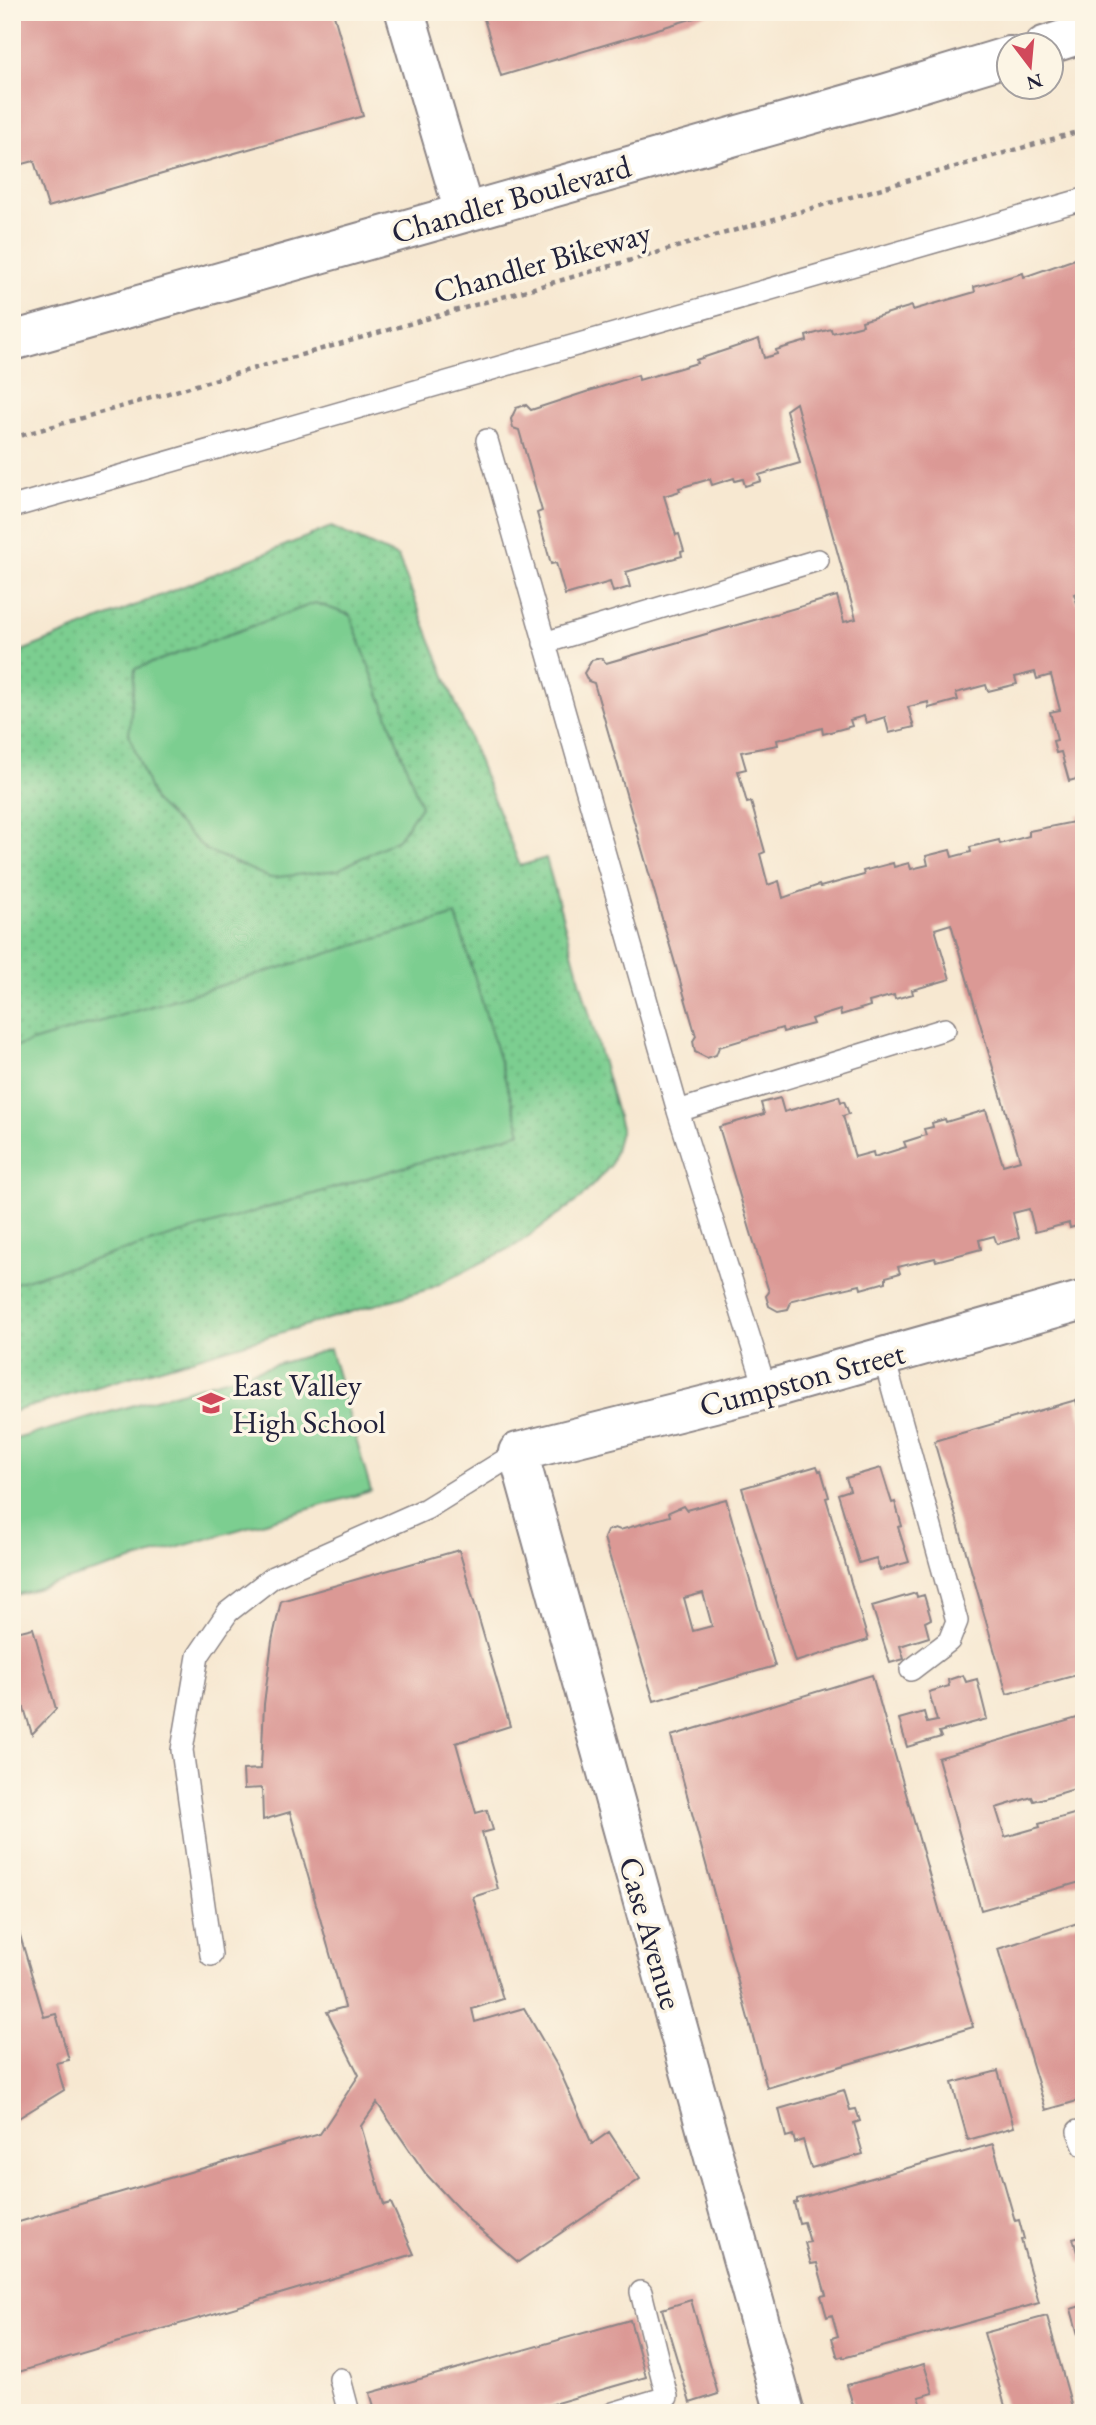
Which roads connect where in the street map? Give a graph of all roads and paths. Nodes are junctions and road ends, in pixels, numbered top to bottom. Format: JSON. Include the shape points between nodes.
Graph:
{"nodes":[{"id":1,"x":405,"y":12,"type":"edge"},
{"id":2,"x":1084,"y":33,"type":"edge"},
{"id":3,"x":1064,"y":40,"type":"edge"},
{"id":4,"x":995,"y":60,"type":"edge"},
{"id":5,"x":1084,"y":130,"type":"edge"},
{"id":6,"x":1084,"y":199,"type":"edge"},
{"id":7,"x":464,"y":212,"type":"junction"},
{"id":8,"x":12,"y":341,"type":"edge"},
{"id":9,"x":12,"y":438,"type":"edge"},
{"id":10,"x":486,"y":440,"type":"dead end"},
{"id":11,"x":12,"y":508,"type":"edge"},
{"id":12,"x":818,"y":560,"type":"dead end"},
{"id":13,"x":544,"y":643,"type":"junction"},
{"id":14,"x":945,"y":1029,"type":"dead end"},
{"id":15,"x":678,"y":1111,"type":"junction"},
{"id":16,"x":1084,"y":1300,"type":"edge"},
{"id":17,"x":884,"y":1357,"type":"junction"},
{"id":18,"x":766,"y":1390,"type":"junction"},
{"id":19,"x":518,"y":1452,"type":"junction"},
{"id":20,"x":911,"y":1670,"type":"dead end"},
{"id":21,"x":211,"y":1955,"type":"dead end"},
{"id":22,"x":641,"y":2292,"type":"dead end"},
{"id":23,"x":340,"y":2379,"type":"dead end"},
{"id":24,"x":349,"y":2413,"type":"edge"},
{"id":25,"x":613,"y":2413,"type":"edge"},
{"id":26,"x":785,"y":2413,"type":"edge"}],
"edges":[{"from":1,"to":7,"type":"street"},
{"from":2,"to":3,"type":"street"},
{"from":4,"to":7,"type":"street","name":"Chandler Boulevard"},
{"from":5,"to":9,"type":"path","name":"Chandler Bikeway"},
{"from":6,"to":11,"type":"lane"},
{"from":7,"to":8,"type":"street","name":"Chandler Boulevard"},
{"from":10,"to":13,"type":"lane"},
{"from":12,"to":13,"type":"lane"},
{"from":13,"to":15,"type":"lane"},
{"from":14,"to":15,"type":"lane"},
{"from":15,"to":18,"type":"lane"},
{"from":16,"to":17,"type":"street","name":"Cumpston Street"},
{"from":17,"to":18,"type":"street","name":"Cumpston Street"},
{"from":17,"to":20,"type":"lane","via":[[957,1621],[949,1641]]},
{"from":18,"to":19,"type":"street","name":"Cumpston Street"},
{"from":19,"to":21,"type":"lane","via":[[426,1509],[274,1577],[228,1612],[198,1656],[182,1750]]},
{"from":19,"to":26,"type":"street","name":"Case Avenue"},
{"from":22,"to":25,"type":"lane","via":[[667,2397]]},
{"from":23,"to":24,"type":"lane"}]}
